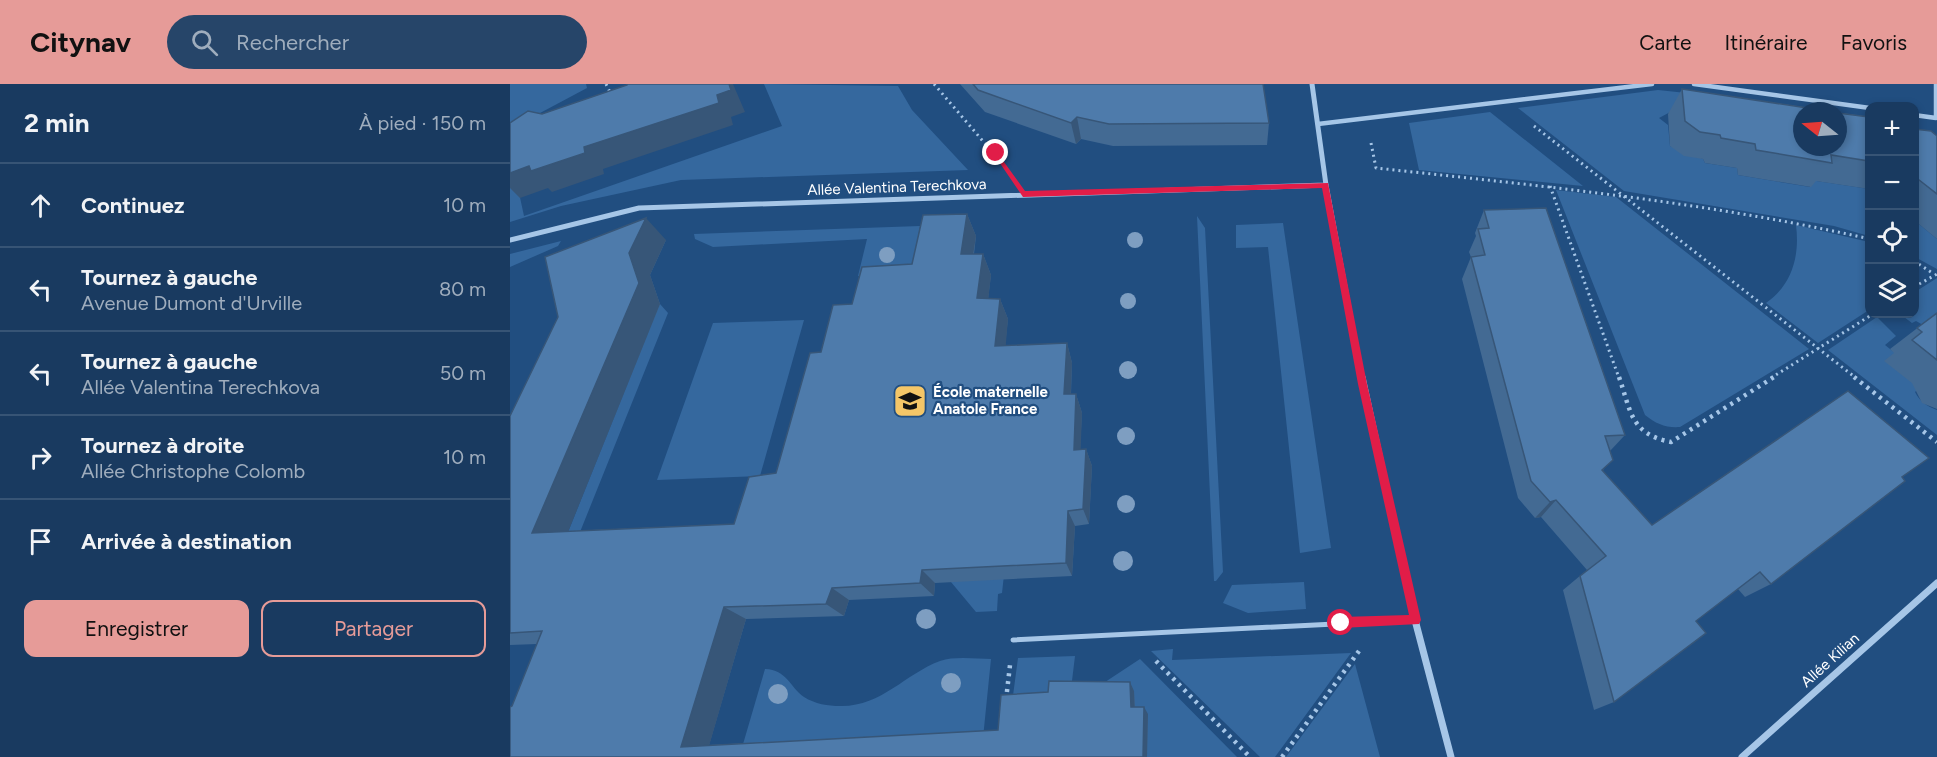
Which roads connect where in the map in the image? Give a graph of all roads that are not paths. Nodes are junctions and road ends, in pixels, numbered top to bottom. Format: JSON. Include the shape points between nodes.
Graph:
{"nodes":[{"id":1,"x":1312,"y":84,"type":"edge"},
{"id":2,"x":1652,"y":84,"type":"edge"},
{"id":3,"x":1694,"y":84,"type":"edge"},
{"id":4,"x":1936,"y":84,"type":"edge"},
{"id":5,"x":1865,"y":107,"type":"edge"},
{"id":6,"x":1919,"y":116,"type":"edge"},
{"id":7,"x":1937,"y":118,"type":"edge"},
{"id":8,"x":1318,"y":124,"type":"junction"},
{"id":9,"x":1326,"y":185,"type":"junction"},
{"id":10,"x":510,"y":240,"type":"edge"},
{"id":11,"x":1937,"y":583,"type":"edge"},
{"id":12,"x":1415,"y":620,"type":"junction"},
{"id":13,"x":1013,"y":640,"type":"road end"},
{"id":14,"x":1451,"y":757,"type":"edge"},
{"id":15,"x":1742,"y":757,"type":"edge"}],
"edges":[{"from":1,"to":8,"type":"street"},
{"from":2,"to":8,"type":"street"},
{"from":3,"to":5,"type":"street"},
{"from":4,"to":7,"type":"street"},
{"from":6,"to":7,"type":"street"},
{"from":8,"to":9,"type":"street"},
{"from":9,"to":10,"type":"street","name":"Allée Valentina Terechkova","via":[[639,208]]},
{"from":9,"to":12,"type":"street","via":[[1363,384]]},
{"from":11,"to":15,"type":"street","name":"Allée Kilian"},
{"from":12,"to":13,"type":"lane"},
{"from":12,"to":14,"type":"street"}]}
